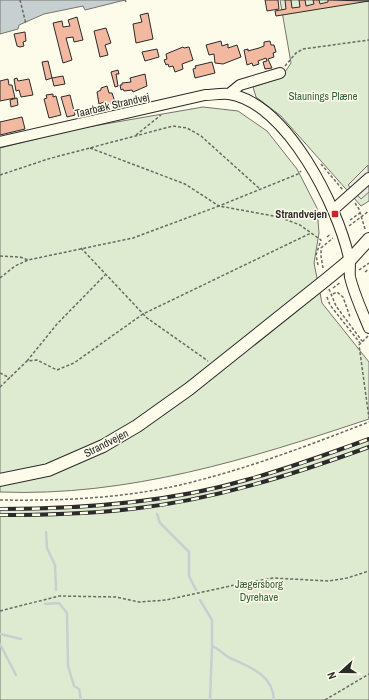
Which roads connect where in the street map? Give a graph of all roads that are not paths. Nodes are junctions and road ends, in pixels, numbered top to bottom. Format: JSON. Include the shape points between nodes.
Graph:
{"nodes":[{"id":1,"x":280,"y":72,"type":"road end"},
{"id":2,"x":229,"y":94,"type":"junction"},
{"id":3,"x":0,"y":142,"type":"edge"},
{"id":4,"x":369,"y":178,"type":"edge"},
{"id":5,"x":333,"y":210,"type":"junction"},
{"id":6,"x":367,"y":236,"type":"edge"},
{"id":7,"x":369,"y":251,"type":"edge"},
{"id":8,"x":350,"y":260,"type":"junction"},
{"id":9,"x":369,"y":328,"type":"edge"},
{"id":10,"x":0,"y":480,"type":"edge"}],
"edges":[{"from":1,"to":2,"type":"street","via":[[240,85]]},
{"from":2,"to":3,"type":"street","name":"Taarbæk Strandvej","via":[[204,95]]},
{"from":2,"to":5,"type":"street","name":"Taarbæk Strandvej","via":[[249,101],[270,116],[289,136],[308,164]]},
{"from":4,"to":5,"type":"street"},
{"from":5,"to":8,"type":"street","name":"Taarbæk Strandvej"},
{"from":6,"to":8,"type":"main road","name":"Strandvejen"},
{"from":7,"to":8,"type":"main road","name":"Strandvejen"},
{"from":8,"to":9,"type":"street","name":"Taarbæk Strandvej","via":[[350,276]]},
{"from":8,"to":10,"type":"main road","name":"Strandvejen","via":[[161,411],[103,446],[48,470]]}]}
